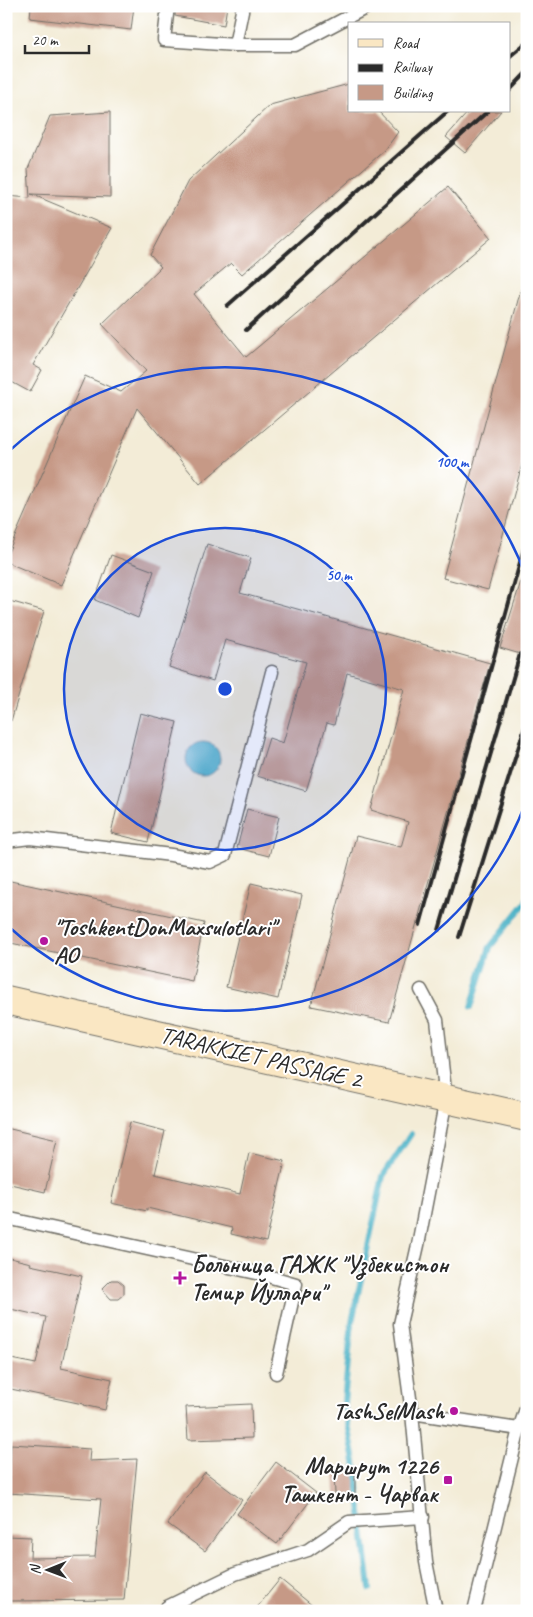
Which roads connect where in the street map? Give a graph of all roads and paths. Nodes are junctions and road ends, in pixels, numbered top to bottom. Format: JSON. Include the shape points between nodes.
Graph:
{"nodes":[{"id":1,"x":168,"y":6,"type":"edge"},
{"id":2,"x":243,"y":6,"type":"edge"},
{"id":3,"x":368,"y":6,"type":"edge"},
{"id":4,"x":236,"y":45,"type":"junction"},
{"id":5,"x":272,"y":672,"type":"dead end"},
{"id":6,"x":6,"y":841,"type":"edge"},
{"id":7,"x":421,"y":990,"type":"dead end"},
{"id":8,"x":6,"y":1000,"type":"edge"},
{"id":9,"x":446,"y":1099,"type":"junction"},
{"id":10,"x":524,"y":1116,"type":"edge"},
{"id":11,"x":6,"y":1218,"type":"edge"},
{"id":12,"x":276,"y":1373,"type":"dead end"},
{"id":13,"x":527,"y":1406,"type":"edge"},
{"id":14,"x":412,"y":1413,"type":"junction"},
{"id":15,"x":519,"y":1429,"type":"junction"},
{"id":16,"x":423,"y":1517,"type":"junction"},
{"id":17,"x":167,"y":1606,"type":"dead end"},
{"id":18,"x":436,"y":1611,"type":"edge"},
{"id":19,"x":474,"y":1611,"type":"edge"}],
"edges":[{"from":1,"to":4,"type":"lane","via":[[164,40]]},
{"from":2,"to":4,"type":"lane"},
{"from":3,"to":4,"type":"lane","via":[[295,45]]},
{"from":5,"to":6,"type":"lane","via":[[225,855],[210,862],[30,838]]},
{"from":7,"to":9,"type":"lane","via":[[437,1020]]},
{"from":8,"to":9,"type":"main road","name":"TARAKKIET PASSAGE 2"},
{"from":9,"to":10,"type":"main road","name":"TARAKKIET PASSAGE 2"},
{"from":9,"to":14,"type":"lane","via":[[400,1324]]},
{"from":11,"to":12,"type":"lane","via":[[296,1284]]},
{"from":13,"to":15,"type":"lane"},
{"from":14,"to":15,"type":"lane"},
{"from":14,"to":16,"type":"lane"},
{"from":15,"to":19,"type":"lane"},
{"from":16,"to":17,"type":"lane","via":[[349,1522],[308,1550],[235,1574]]},
{"from":16,"to":18,"type":"lane","via":[[426,1562]]}]}
